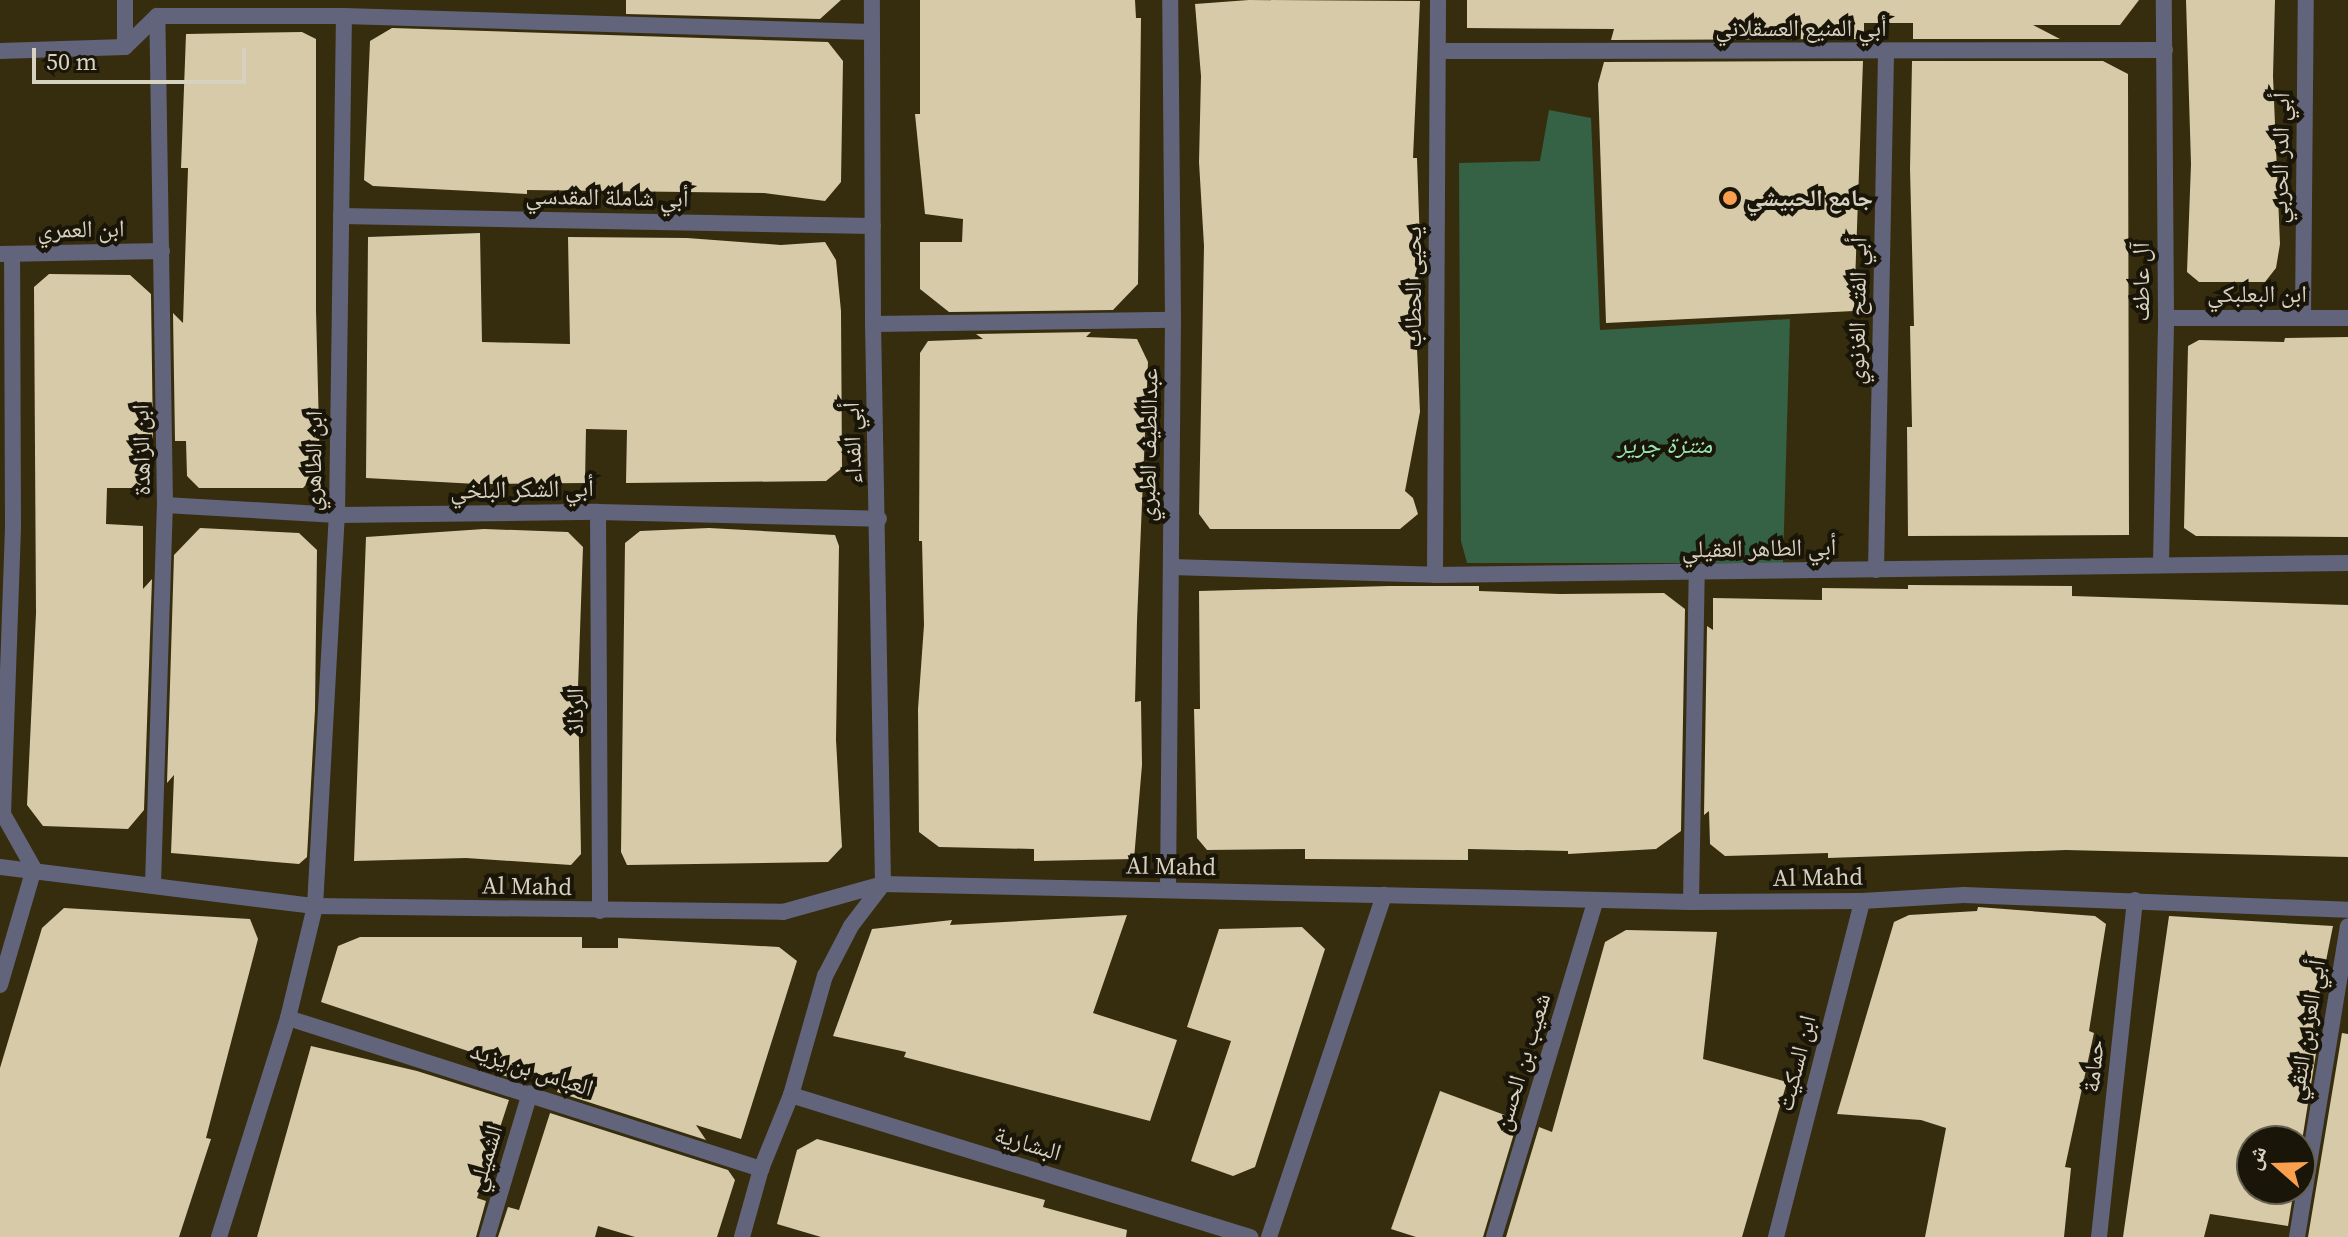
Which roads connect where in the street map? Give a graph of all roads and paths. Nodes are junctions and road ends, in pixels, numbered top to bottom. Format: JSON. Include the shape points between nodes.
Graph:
{"nodes":[{"id":1,"x":125,"y":0,"type":"edge"},
{"id":2,"x":872,"y":0,"type":"edge"},
{"id":3,"x":1170,"y":0,"type":"edge"},
{"id":4,"x":1438,"y":0,"type":"edge"},
{"id":5,"x":2164,"y":0,"type":"edge"},
{"id":6,"x":2306,"y":0,"type":"edge"},
{"id":7,"x":157,"y":16,"type":"junction"},
{"id":8,"x":344,"y":16,"type":"junction"},
{"id":9,"x":872,"y":32,"type":"junction"},
{"id":10,"x":125,"y":47,"type":"junction"},
{"id":11,"x":2165,"y":50,"type":"junction"},
{"id":12,"x":0,"y":51,"type":"edge"},
{"id":13,"x":1438,"y":51,"type":"junction"},
{"id":14,"x":1886,"y":52,"type":"junction"},
{"id":15,"x":341,"y":216,"type":"junction"},
{"id":16,"x":873,"y":226,"type":"junction"},
{"id":17,"x":162,"y":251,"type":"junction"},
{"id":18,"x":6,"y":254,"type":"edge"},
{"id":19,"x":2303,"y":317,"type":"junction"},
{"id":20,"x":2166,"y":318,"type":"junction"},
{"id":21,"x":2348,"y":318,"type":"edge"},
{"id":22,"x":1173,"y":320,"type":"junction"},
{"id":23,"x":873,"y":324,"type":"junction"},
{"id":24,"x":165,"y":505,"type":"junction"},
{"id":25,"x":598,"y":512,"type":"junction"},
{"id":26,"x":337,"y":515,"type":"junction"},
{"id":27,"x":879,"y":519,"type":"junction"},
{"id":28,"x":7,"y":525,"type":"edge"},
{"id":29,"x":2161,"y":563,"type":"junction"},
{"id":30,"x":2348,"y":563,"type":"edge"},
{"id":31,"x":1171,"y":567,"type":"junction"},
{"id":32,"x":1876,"y":570,"type":"junction"},
{"id":33,"x":1697,"y":573,"type":"junction"},
{"id":34,"x":1435,"y":575,"type":"junction"},
{"id":35,"x":0,"y":867,"type":"edge"},
{"id":36,"x":34,"y":869,"type":"junction"},
{"id":37,"x":153,"y":884,"type":"junction"},
{"id":38,"x":883,"y":884,"type":"junction"},
{"id":39,"x":1168,"y":890,"type":"junction"},
{"id":40,"x":1384,"y":895,"type":"junction"},
{"id":41,"x":1596,"y":900,"type":"junction"},
{"id":42,"x":2135,"y":900,"type":"junction"},
{"id":43,"x":1862,"y":901,"type":"junction"},
{"id":44,"x":1691,"y":902,"type":"junction"},
{"id":45,"x":315,"y":906,"type":"junction"},
{"id":46,"x":2348,"y":910,"type":"edge"},
{"id":47,"x":600,"y":911,"type":"junction"},
{"id":48,"x":2348,"y":926,"type":"edge"},
{"id":49,"x":0,"y":985,"type":"edge"},
{"id":50,"x":288,"y":1018,"type":"junction"},
{"id":51,"x":530,"y":1093,"type":"junction"},
{"id":52,"x":791,"y":1095,"type":"junction"},
{"id":53,"x":761,"y":1169,"type":"junction"},
{"id":54,"x":219,"y":1237,"type":"edge"},
{"id":55,"x":487,"y":1237,"type":"edge"},
{"id":56,"x":742,"y":1237,"type":"edge"},
{"id":57,"x":1251,"y":1237,"type":"edge"},
{"id":58,"x":1269,"y":1237,"type":"edge"},
{"id":59,"x":1494,"y":1237,"type":"edge"},
{"id":60,"x":1776,"y":1237,"type":"edge"},
{"id":61,"x":2099,"y":1237,"type":"edge"},
{"id":62,"x":2297,"y":1237,"type":"edge"}],
"edges":[{"from":1,"to":10,"type":"street"},
{"from":2,"to":9,"type":"street","name":"أبي الفداء"},
{"from":3,"to":22,"type":"street","name":"عبداللطيف الطبري"},
{"from":4,"to":13,"type":"street","name":"يحيى الحطاب"},
{"from":5,"to":11,"type":"street","name":"آل عاطف"},
{"from":6,"to":19,"type":"street","name":"أبي الدر الحربي"},
{"from":7,"to":8,"type":"street"},
{"from":7,"to":10,"type":"street"},
{"from":7,"to":17,"type":"street","name":"ابن الزاهدة"},
{"from":8,"to":9,"type":"street"},
{"from":8,"to":15,"type":"street","name":"ابن الطاهري"},
{"from":9,"to":16,"type":"street","name":"أبي الفداء"},
{"from":10,"to":12,"type":"street"},
{"from":11,"to":14,"type":"street","name":"أبي المنيع العسقلاني"},
{"from":11,"to":20,"type":"street","name":"آل عاطف"},
{"from":13,"to":14,"type":"street","name":"أبي المنيع العسقلاني"},
{"from":13,"to":34,"type":"street","name":"يحيى الحطاب"},
{"from":14,"to":32,"type":"street","name":"أبي الفتح الغزنوي"},
{"from":15,"to":16,"type":"street","name":"أبي شاملة المقدسي"},
{"from":15,"to":26,"type":"street","name":"ابن الطاهري"},
{"from":16,"to":23,"type":"street","name":"أبي الفداء"},
{"from":17,"to":18,"type":"street","name":"ابن العمري"},
{"from":17,"to":24,"type":"street","name":"ابن الزاهدة"},
{"from":18,"to":28,"type":"street"},
{"from":19,"to":20,"type":"street","name":"ابن البعلبكي"},
{"from":19,"to":21,"type":"street","name":"ابن البعلبكي"},
{"from":20,"to":29,"type":"street","name":"آل عاطف"},
{"from":22,"to":23,"type":"street"},
{"from":22,"to":31,"type":"street","name":"عبداللطيف الطبري"},
{"from":23,"to":27,"type":"street","name":"أبي الفداء"},
{"from":24,"to":26,"type":"street","name":"أبي الشكر البلخي"},
{"from":24,"to":37,"type":"street","name":"ابن الزاهدة"},
{"from":25,"to":26,"type":"street","name":"أبي الشكر البلخي"},
{"from":25,"to":27,"type":"street","name":"أبي الشكر البلخي"},
{"from":25,"to":47,"type":"street","name":"الرذاذ"},
{"from":26,"to":45,"type":"street","name":"ابن الطاهري"},
{"from":27,"to":38,"type":"street","name":"أبي الفداء"},
{"from":28,"to":36,"type":"street","via":[[3,814]]},
{"from":29,"to":30,"type":"street","name":"أبي الطاهر العقيلي"},
{"from":29,"to":32,"type":"street","name":"أبي الطاهر العقيلي"},
{"from":31,"to":34,"type":"street","name":"أبي الطاهر العقيلي"},
{"from":31,"to":39,"type":"street","name":"عبداللطيف الطبري"},
{"from":32,"to":33,"type":"street","name":"أبي الطاهر العقيلي"},
{"from":33,"to":34,"type":"street","name":"أبي الطاهر العقيلي"},
{"from":33,"to":44,"type":"street"},
{"from":35,"to":36,"type":"street","name":"Al Mahd"},
{"from":36,"to":37,"type":"street","name":"Al Mahd"},
{"from":36,"to":49,"type":"street"},
{"from":37,"to":45,"type":"street","name":"Al Mahd"},
{"from":38,"to":39,"type":"street","name":"Al Mahd"},
{"from":38,"to":47,"type":"street","name":"Al Mahd","via":[[783,912]]},
{"from":38,"to":52,"type":"street","via":[[851,926],[825,976]]},
{"from":39,"to":40,"type":"street","name":"Al Mahd"},
{"from":40,"to":41,"type":"street","name":"Al Mahd"},
{"from":40,"to":58,"type":"street"},
{"from":41,"to":44,"type":"street","name":"Al Mahd"},
{"from":41,"to":59,"type":"street","name":"شعيب بن الحسن"},
{"from":42,"to":43,"type":"street","name":"Al Mahd","via":[[1964,895]]},
{"from":42,"to":46,"type":"street","name":"Al Mahd"},
{"from":42,"to":61,"type":"street","name":"حمامة"},
{"from":43,"to":44,"type":"street","name":"Al Mahd"},
{"from":43,"to":60,"type":"street","name":"ابن السكيت"},
{"from":45,"to":47,"type":"street","name":"Al Mahd"},
{"from":45,"to":50,"type":"street"},
{"from":48,"to":62,"type":"street","name":"أبي العز بن التقي"},
{"from":50,"to":51,"type":"street","name":"العباس بن يزيد"},
{"from":50,"to":54,"type":"street"},
{"from":51,"to":53,"type":"street","name":"العباس بن يزيد"},
{"from":51,"to":55,"type":"street","name":"الشميلي"},
{"from":52,"to":53,"type":"street"},
{"from":52,"to":57,"type":"street","name":"البشارية"},
{"from":53,"to":56,"type":"street"}]}
